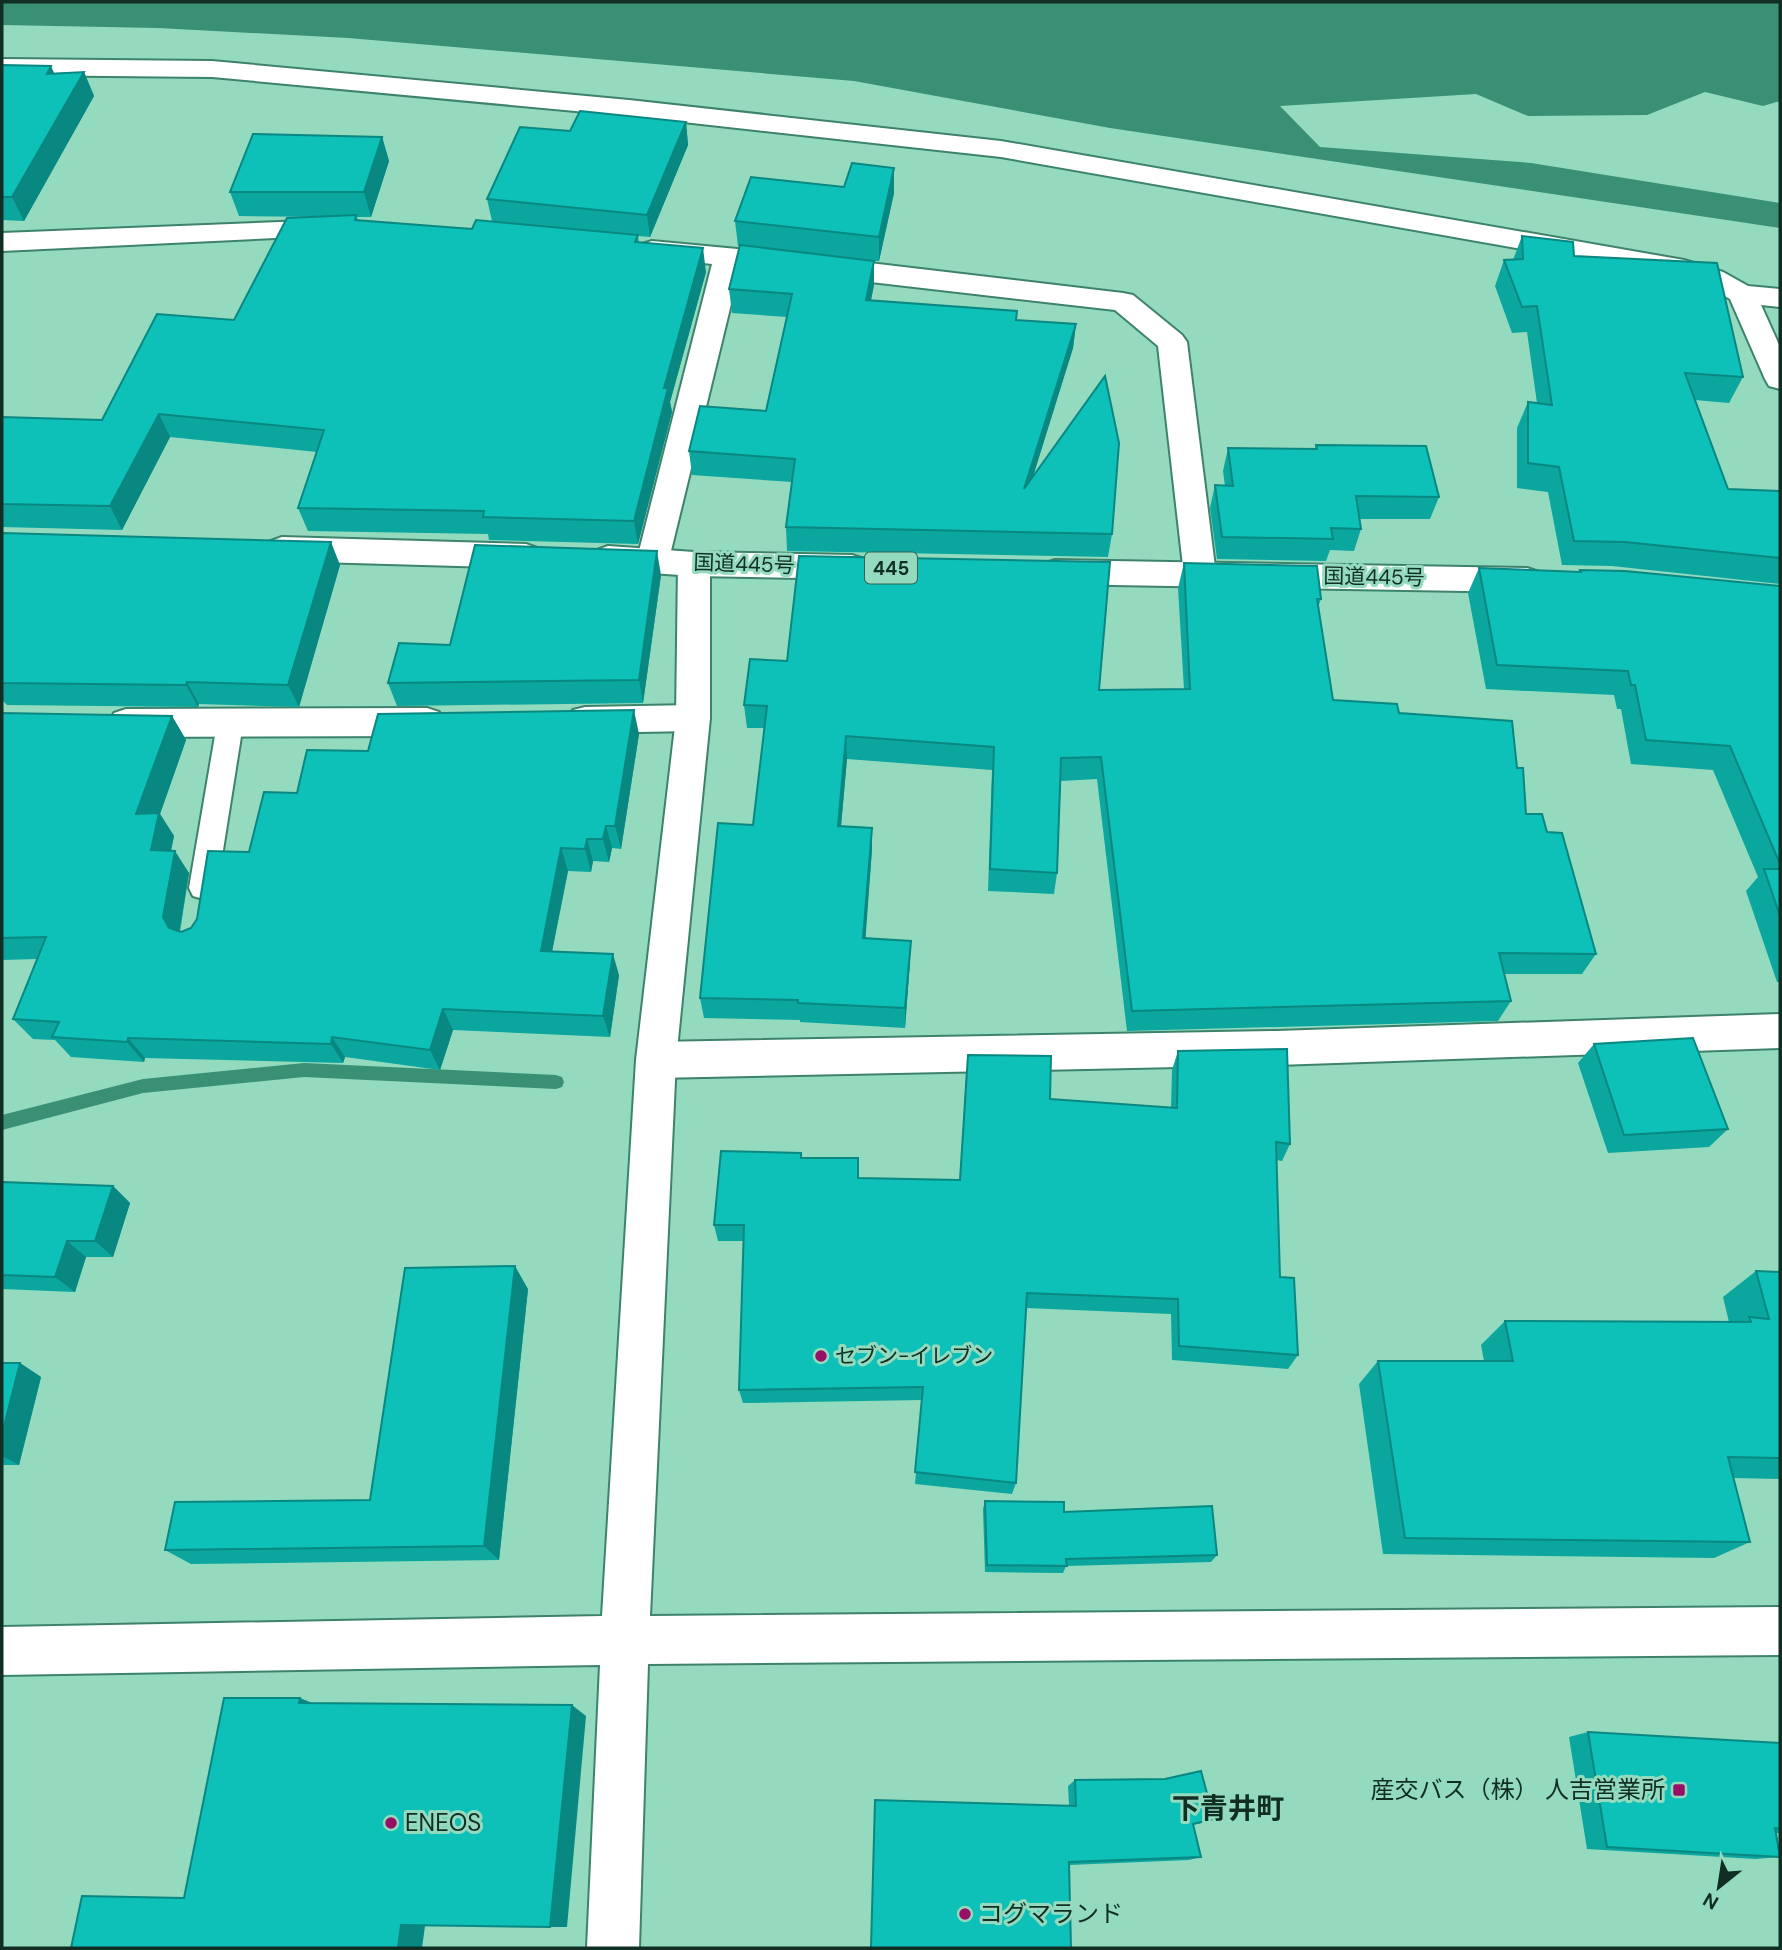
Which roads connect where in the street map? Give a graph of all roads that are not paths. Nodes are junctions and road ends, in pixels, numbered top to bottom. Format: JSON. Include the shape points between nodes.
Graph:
{"nodes":[{"id":1,"x":2,"y":67,"type":"edge"},
{"id":2,"x":363,"y":228,"type":"edge"},
{"id":3,"x":2,"y":242,"type":"edge"},
{"id":4,"x":631,"y":248,"type":"edge"},
{"id":5,"x":728,"y":258,"type":"junction"},
{"id":6,"x":1741,"y":294,"type":"junction"},
{"id":7,"x":1780,"y":298,"type":"edge"},
{"id":8,"x":1780,"y":379,"type":"edge"},
{"id":9,"x":251,"y":548,"type":"edge"},
{"id":10,"x":653,"y":559,"type":"junction"},
{"id":11,"x":694,"y":564,"type":"junction"},
{"id":12,"x":885,"y":568,"type":"edge"},
{"id":13,"x":1022,"y":571,"type":"edge"},
{"id":14,"x":1200,"y":575,"type":"junction"},
{"id":15,"x":1557,"y":580,"type":"edge"},
{"id":16,"x":693,"y":718,"type":"junction"},
{"id":17,"x":557,"y":720,"type":"edge"},
{"id":18,"x":462,"y":721,"type":"edge"},
{"id":19,"x":96,"y":723,"type":"edge"},
{"id":20,"x":230,"y":724,"type":"junction"},
{"id":21,"x":200,"y":912,"type":"edge"},
{"id":22,"x":1780,"y":1031,"type":"edge"},
{"id":23,"x":656,"y":1060,"type":"junction"},
{"id":24,"x":1780,"y":1631,"type":"edge"},
{"id":25,"x":625,"y":1640,"type":"junction"},
{"id":26,"x":2,"y":1651,"type":"edge"},
{"id":27,"x":613,"y":1948,"type":"edge"}],
"edges":[{"from":1,"to":6,"type":"main road","via":[[212,69],[1001,149],[1684,269]]},
{"from":2,"to":3,"type":"main road"},
{"from":4,"to":5,"type":"main road"},
{"from":5,"to":10,"type":"main road"},
{"from":5,"to":14,"type":"main road","via":[[1123,302],[1172,342]]},
{"from":6,"to":7,"type":"main road"},
{"from":6,"to":8,"type":"main road"},
{"from":9,"to":10,"type":"main road","name":"国道445号","number":"445"},
{"from":10,"to":11,"type":"main road","name":"国道445号","number":"445"},
{"from":11,"to":12,"type":"main road","name":"国道445号","number":"445"},
{"from":11,"to":16,"type":"main road"},
{"from":13,"to":14,"type":"main road","name":"国道445号"},
{"from":14,"to":15,"type":"main road","name":"国道445号"},
{"from":16,"to":17,"type":"main road"},
{"from":16,"to":23,"type":"main road"},
{"from":18,"to":20,"type":"main road"},
{"from":19,"to":20,"type":"main road"},
{"from":20,"to":21,"type":"lane"},
{"from":22,"to":23,"type":"main road","via":[[1278,1048]]},
{"from":23,"to":25,"type":"main road"},
{"from":24,"to":25,"type":"main road"},
{"from":25,"to":26,"type":"main road"},
{"from":25,"to":27,"type":"main road"}]}
